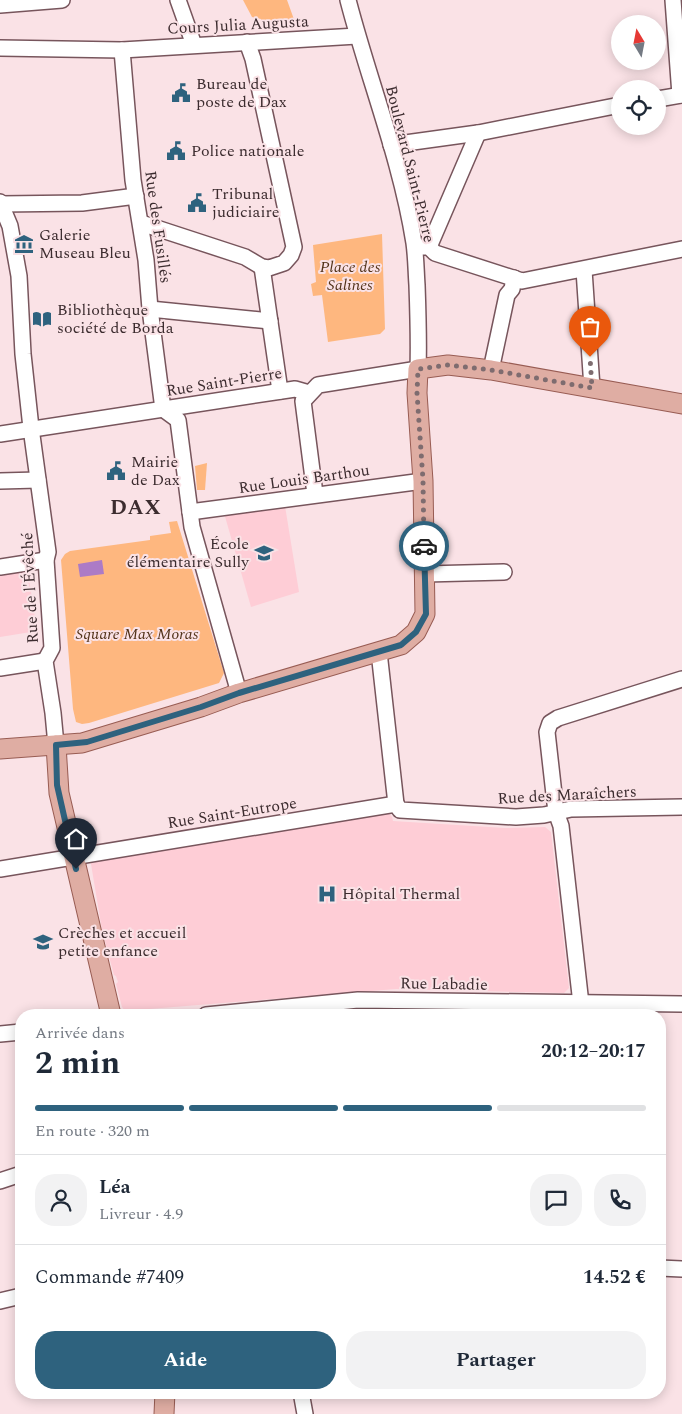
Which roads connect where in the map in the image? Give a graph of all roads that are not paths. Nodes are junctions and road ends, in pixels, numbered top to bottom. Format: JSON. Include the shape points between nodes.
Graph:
{"nodes":[{"id":1,"x":62,"y":0,"type":"edge"},
{"id":2,"x":178,"y":0,"type":"edge"},
{"id":3,"x":348,"y":0,"type":"edge"},
{"id":4,"x":673,"y":0,"type":"edge"},
{"id":5,"x":0,"y":5,"type":"edge"},
{"id":6,"x":357,"y":36,"type":"junction"},
{"id":7,"x":247,"y":42,"type":"junction"},
{"id":8,"x":194,"y":45,"type":"junction"},
{"id":9,"x":0,"y":48,"type":"edge"},
{"id":10,"x":122,"y":50,"type":"junction"},
{"id":11,"x":681,"y":95,"type":"edge"},
{"id":12,"x":666,"y":98,"type":"edge"},
{"id":13,"x":611,"y":107,"type":"edge"},
{"id":14,"x":478,"y":133,"type":"junction"},
{"id":15,"x":390,"y":145,"type":"junction"},
{"id":16,"x":136,"y":196,"type":"junction"},
{"id":17,"x":0,"y":203,"type":"edge"},
{"id":18,"x":140,"y":223,"type":"junction"},
{"id":19,"x":682,"y":248,"type":"edge"},
{"id":20,"x":426,"y":249,"type":"junction"},
{"id":21,"x":262,"y":267,"type":"junction"},
{"id":22,"x":584,"y":270,"type":"junction"},
{"id":23,"x":518,"y":280,"type":"junction"},
{"id":24,"x":150,"y":309,"type":"junction"},
{"id":25,"x":270,"y":321,"type":"junction"},
{"id":26,"x":418,"y":369,"type":"junction"},
{"id":27,"x":491,"y":370,"type":"junction"},
{"id":28,"x":592,"y":388,"type":"junction"},
{"id":29,"x":280,"y":391,"type":"junction"},
{"id":30,"x":309,"y":393,"type":"junction"},
{"id":31,"x":682,"y":404,"type":"edge"},
{"id":32,"x":163,"y":409,"type":"junction"},
{"id":33,"x":31,"y":428,"type":"junction"},
{"id":34,"x":0,"y":434,"type":"edge"},
{"id":35,"x":38,"y":480,"type":"junction"},
{"id":36,"x":423,"y":480,"type":"junction"},
{"id":37,"x":0,"y":481,"type":"edge"},
{"id":38,"x":315,"y":494,"type":"junction"},
{"id":39,"x":190,"y":512,"type":"junction"},
{"id":40,"x":46,"y":560,"type":"junction"},
{"id":41,"x":0,"y":567,"type":"edge"},
{"id":42,"x":504,"y":572,"type":"dead end"},
{"id":43,"x":425,"y":574,"type":"junction"},
{"id":44,"x":380,"y":652,"type":"junction"},
{"id":45,"x":44,"y":661,"type":"junction"},
{"id":46,"x":0,"y":668,"type":"edge"},
{"id":47,"x":682,"y":679,"type":"edge"},
{"id":48,"x":239,"y":693,"type":"junction"},
{"id":49,"x":56,"y":745,"type":"junction"},
{"id":50,"x":0,"y":749,"type":"edge"},
{"id":51,"x":396,"y":804,"type":"junction"},
{"id":52,"x":682,"y":807,"type":"edge"},
{"id":53,"x":556,"y":812,"type":"junction"},
{"id":54,"x":74,"y":858,"type":"junction"},
{"id":55,"x":0,"y":869,"type":"edge"},
{"id":56,"x":581,"y":1004,"type":"junction"},
{"id":57,"x":682,"y":1004,"type":"edge"},
{"id":58,"x":435,"y":1008,"type":"edge"},
{"id":59,"x":110,"y":1009,"type":"edge"},
{"id":60,"x":273,"y":1009,"type":"edge"},
{"id":61,"x":607,"y":1009,"type":"edge"},
{"id":62,"x":624,"y":1009,"type":"edge"},
{"id":63,"x":15,"y":1033,"type":"edge"},
{"id":64,"x":0,"y":1034,"type":"edge"},
{"id":65,"x":15,"y":1176,"type":"edge"},
{"id":66,"x":0,"y":1181,"type":"edge"},
{"id":67,"x":666,"y":1268,"type":"edge"},
{"id":68,"x":682,"y":1269,"type":"edge"},
{"id":69,"x":15,"y":1297,"type":"edge"},
{"id":70,"x":0,"y":1301,"type":"edge"},
{"id":71,"x":165,"y":1399,"type":"edge"},
{"id":72,"x":302,"y":1399,"type":"edge"},
{"id":73,"x":164,"y":1414,"type":"edge"},
{"id":74,"x":305,"y":1414,"type":"edge"}],
"edges":[{"from":1,"to":5,"type":"street"},
{"from":2,"to":8,"type":"street"},
{"from":3,"to":6,"type":"street","name":"Boulevard Saint-Pierre"},
{"from":4,"to":11,"type":"street"},
{"from":6,"to":7,"type":"street","name":"Cours Julia Augusta"},
{"from":6,"to":15,"type":"street","name":"Boulevard Saint-Pierre"},
{"from":7,"to":8,"type":"street","name":"Cours Julia Augusta"},
{"from":7,"to":21,"type":"street","via":[[294,247],[284,263]]},
{"from":8,"to":10,"type":"street","name":"Cours Julia Augusta"},
{"from":9,"to":10,"type":"street","name":"Cours Julia Augusta"},
{"from":10,"to":16,"type":"street","name":"Rue des Fusillés"},
{"from":11,"to":12,"type":"street"},
{"from":13,"to":14,"type":"street"},
{"from":14,"to":15,"type":"street"},
{"from":14,"to":20,"type":"street"},
{"from":15,"to":20,"type":"street","name":"Boulevard Saint-Pierre","via":[[410,222]]},
{"from":16,"to":17,"type":"street","via":[[82,203]]},
{"from":16,"to":18,"type":"street","name":"Rue des Fusillés"},
{"from":17,"to":33,"type":"street","name":"Rue de l'Évêché","via":[[10,226],[19,276]]},
{"from":18,"to":21,"type":"street","via":[[245,257]]},
{"from":18,"to":24,"type":"street","name":"Rue des Fusillés"},
{"from":19,"to":22,"type":"street"},
{"from":20,"to":23,"type":"street"},
{"from":20,"to":26,"type":"street","name":"Boulevard Saint-Pierre"},
{"from":21,"to":25,"type":"street"},
{"from":22,"to":23,"type":"street"},
{"from":22,"to":28,"type":"street"},
{"from":23,"to":27,"type":"street","via":[[507,295]]},
{"from":24,"to":25,"type":"street"},
{"from":24,"to":32,"type":"street","name":"Rue des Fusillés"},
{"from":25,"to":29,"type":"street"},
{"from":26,"to":27,"type":"main road","via":[[448,365]]},
{"from":26,"to":30,"type":"street","via":[[318,385]]},
{"from":26,"to":36,"type":"main road"},
{"from":27,"to":28,"type":"main road"},
{"from":28,"to":31,"type":"main road"},
{"from":29,"to":30,"type":"street","name":"Rue Saint-Pierre","via":[[295,389]]},
{"from":29,"to":32,"type":"street","name":"Rue Saint-Pierre"},
{"from":30,"to":38,"type":"street","via":[[303,400]]},
{"from":32,"to":33,"type":"street","name":"Rue Saint-Pierre"},
{"from":32,"to":39,"type":"street","via":[[178,420]]},
{"from":33,"to":34,"type":"street","name":"Rue Saint-Pierre"},
{"from":33,"to":35,"type":"street","name":"Rue de l'Évêché"},
{"from":35,"to":37,"type":"street"},
{"from":35,"to":40,"type":"street","name":"Rue de l'Évêché","via":[[48,552]]},
{"from":36,"to":38,"type":"street","name":"Rue Louis Barthou"},
{"from":36,"to":43,"type":"main road"},
{"from":38,"to":39,"type":"street","name":"Rue Louis Barthou"},
{"from":39,"to":48,"type":"street"},
{"from":40,"to":41,"type":"street"},
{"from":40,"to":45,"type":"street","name":"Rue de l'Évêché","via":[[52,648]]},
{"from":42,"to":43,"type":"street"},
{"from":43,"to":44,"type":"main road","via":[[426,614],[416,632],[401,645]]},
{"from":44,"to":48,"type":"main road"},
{"from":44,"to":51,"type":"street"},
{"from":45,"to":46,"type":"street"},
{"from":45,"to":49,"type":"street","name":"Rue de l'Évêché"},
{"from":47,"to":53,"type":"street","via":[[550,723],[547,732]]},
{"from":48,"to":49,"type":"main road","via":[[87,742]]},
{"from":49,"to":50,"type":"main road"},
{"from":49,"to":54,"type":"main road","via":[[57,785]]},
{"from":51,"to":53,"type":"street","name":"Rue des Maraîchers","via":[[400,810],[478,816],[516,817]]},
{"from":51,"to":54,"type":"street","name":"Rue Saint-Eutrope"},
{"from":52,"to":53,"type":"street","name":"Rue des Maraîchers"},
{"from":53,"to":56,"type":"street","via":[[561,826]]},
{"from":54,"to":55,"type":"street","name":"Rue Saint-Eutrope"},
{"from":54,"to":59,"type":"main road"},
{"from":56,"to":58,"type":"street","name":"Rue Labadie"},
{"from":56,"to":61,"type":"street","name":"Rue Labadie"},
{"from":57,"to":62,"type":"street","name":"Rue Labadie"},
{"from":58,"to":60,"type":"street","name":"Rue Labadie","via":[[358,1000]]},
{"from":63,"to":64,"type":"street"},
{"from":65,"to":66,"type":"street"},
{"from":67,"to":68,"type":"street"},
{"from":69,"to":70,"type":"street"},
{"from":71,"to":73,"type":"main road"},
{"from":72,"to":74,"type":"street"}]}
